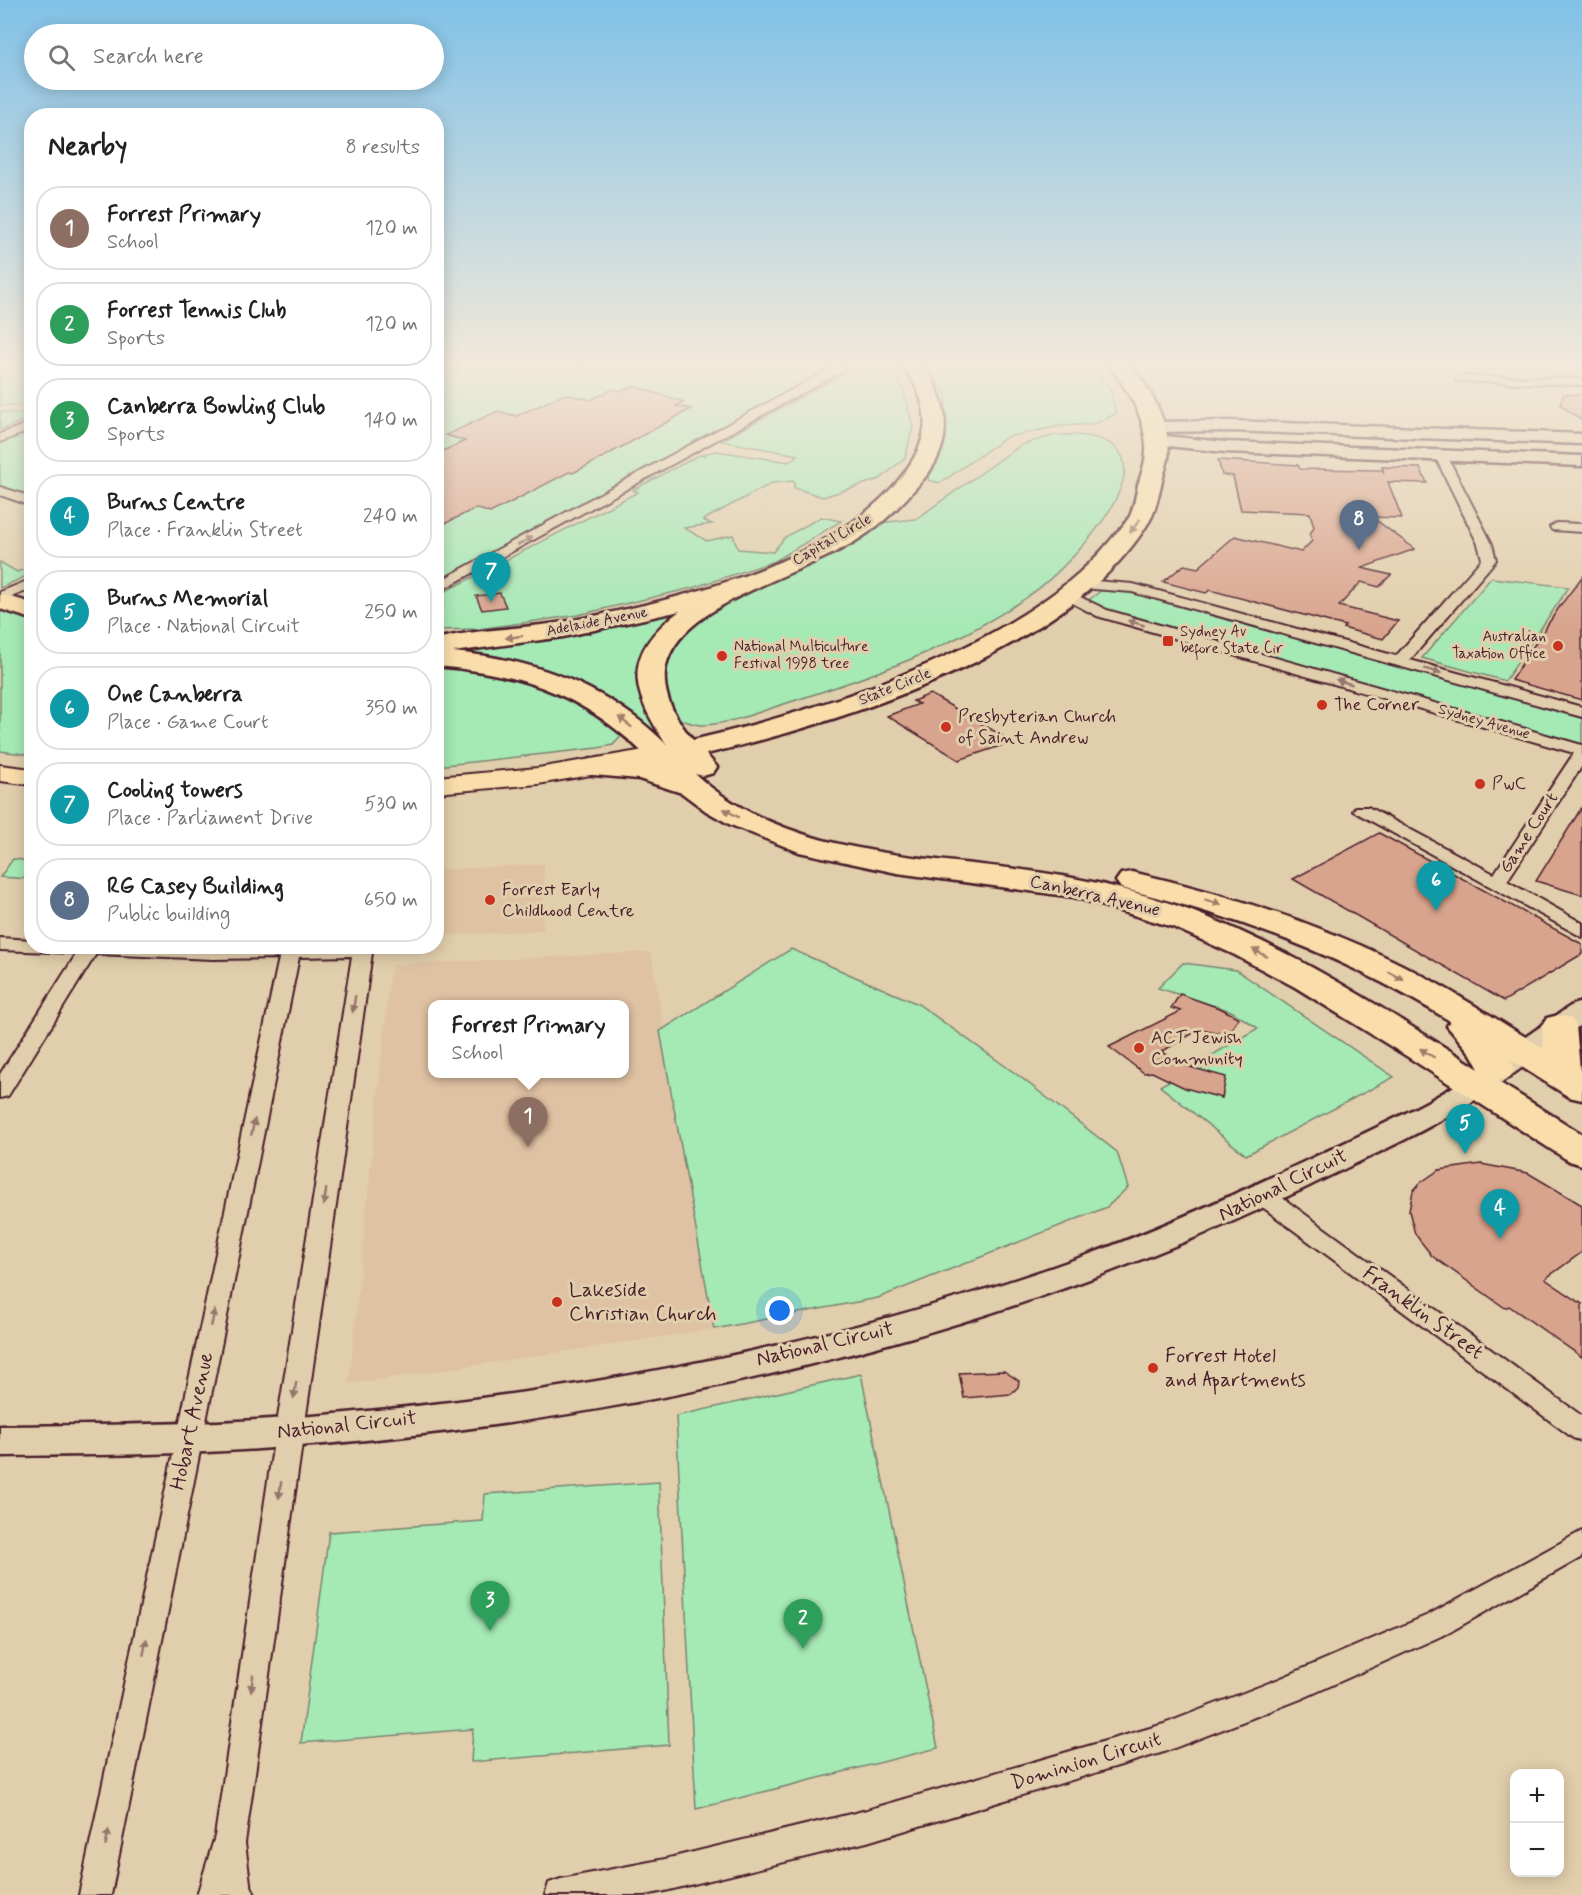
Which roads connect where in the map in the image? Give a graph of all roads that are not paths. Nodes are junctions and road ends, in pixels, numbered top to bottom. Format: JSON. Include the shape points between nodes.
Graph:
{"nodes":[{"id":1,"x":688,"y":452,"type":"edge"},
{"id":2,"x":929,"y":452,"type":"edge"},
{"id":3,"x":1133,"y":452,"type":"edge"},
{"id":4,"x":1154,"y":452,"type":"edge"},
{"id":5,"x":1355,"y":452,"type":"edge"},
{"id":6,"x":1441,"y":456,"type":"junction"},
{"id":7,"x":1582,"y":461,"type":"edge"},
{"id":8,"x":0,"y":491,"type":"edge"},
{"id":9,"x":24,"y":499,"type":"edge"},
{"id":10,"x":1557,"y":527,"type":"dead end"},
{"id":11,"x":1582,"y":528,"type":"edge"},
{"id":12,"x":1105,"y":562,"type":"junction"},
{"id":13,"x":754,"y":580,"type":"junction"},
{"id":14,"x":444,"y":585,"type":"edge"},
{"id":15,"x":24,"y":587,"type":"edge"},
{"id":16,"x":1068,"y":588,"type":"junction"},
{"id":17,"x":1133,"y":588,"type":"junction"},
{"id":18,"x":0,"y":599,"type":"edge"},
{"id":19,"x":24,"y":609,"type":"edge"},
{"id":20,"x":1215,"y":611,"type":"junction"},
{"id":21,"x":1102,"y":613,"type":"junction"},
{"id":22,"x":1042,"y":614,"type":"junction"},
{"id":23,"x":1188,"y":638,"type":"junction"},
{"id":24,"x":444,"y":644,"type":"edge"},
{"id":25,"x":444,"y":659,"type":"edge"},
{"id":26,"x":1399,"y":662,"type":"junction"},
{"id":27,"x":929,"y":666,"type":"junction"},
{"id":28,"x":847,"y":698,"type":"junction"},
{"id":29,"x":1582,"y":712,"type":"edge"},
{"id":30,"x":752,"y":734,"type":"junction"},
{"id":31,"x":669,"y":747,"type":"junction"},
{"id":32,"x":1582,"y":752,"type":"edge"},
{"id":33,"x":0,"y":757,"type":"edge"},
{"id":34,"x":24,"y":761,"type":"edge"},
{"id":35,"x":592,"y":768,"type":"junction"},
{"id":36,"x":444,"y":771,"type":"edge"},
{"id":37,"x":0,"y":772,"type":"edge"},
{"id":38,"x":24,"y":776,"type":"edge"},
{"id":39,"x":705,"y":783,"type":"junction"},
{"id":40,"x":444,"y":784,"type":"edge"},
{"id":41,"x":1362,"y":811,"type":"dead end"},
{"id":42,"x":1497,"y":883,"type":"junction"},
{"id":43,"x":1582,"y":931,"type":"edge"},
{"id":44,"x":0,"y":944,"type":"edge"},
{"id":45,"x":24,"y":946,"type":"edge"},
{"id":46,"x":86,"y":954,"type":"edge"},
{"id":47,"x":290,"y":954,"type":"edge"},
{"id":48,"x":362,"y":954,"type":"edge"},
{"id":49,"x":1571,"y":1018,"type":"edge"},
{"id":50,"x":1501,"y":1066,"type":"junction"},
{"id":51,"x":1572,"y":1082,"type":"edge"},
{"id":52,"x":0,"y":1090,"type":"edge"},
{"id":53,"x":1582,"y":1152,"type":"edge"},
{"id":54,"x":1264,"y":1197,"type":"junction"},
{"id":55,"x":1582,"y":1430,"type":"edge"},
{"id":56,"x":289,"y":1432,"type":"junction"},
{"id":57,"x":188,"y":1437,"type":"junction"},
{"id":58,"x":0,"y":1441,"type":"edge"},
{"id":59,"x":1582,"y":1543,"type":"edge"},
{"id":60,"x":231,"y":1836,"type":"junction"},
{"id":61,"x":98,"y":1881,"type":"edge"},
{"id":62,"x":665,"y":1885,"type":"edge"},
{"id":63,"x":79,"y":1895,"type":"edge"},
{"id":64,"x":213,"y":1895,"type":"edge"},
{"id":65,"x":239,"y":1895,"type":"edge"},
{"id":66,"x":561,"y":1895,"type":"edge"}],
"edges":[{"from":14,"to":1,"type":"street","one_way":true},
{"from":2,"to":13,"type":"highway","name":"Capital Circle","via":[[916,476],[885,509],[803,559]]},
{"from":3,"to":16,"type":"highway","name":"State Circle","via":[[1131,490],[1119,516]]},
{"from":4,"to":12,"type":"highway","name":"State Circle","one_way":true,"via":[[1155,482],[1144,513]]},
{"from":5,"to":6,"type":"main road"},
{"from":6,"to":7,"type":"main road"},
{"from":6,"to":26,"type":"street","via":[[1485,544],[1489,560]]},
{"from":8,"to":9,"type":"street"},
{"from":10,"to":11,"type":"street"},
{"from":12,"to":16,"type":"highway","name":"State Circle"},
{"from":12,"to":17,"type":"street","name":"Sydney Avenue","via":[[1113,576]]},
{"from":13,"to":24,"type":"highway","name":"Adelaide Avenue","one_way":true,"via":[[684,603],[613,620]]},
{"from":13,"to":31,"type":"highway","via":[[684,619],[653,656],[649,675],[651,696]]},
{"from":15,"to":18,"type":"street"},
{"from":16,"to":17,"type":"street","name":"Sydney Avenue"},
{"from":16,"to":21,"type":"street","name":"Sydney Avenue"},
{"from":16,"to":22,"type":"highway","name":"State Circle"},
{"from":16,"to":27,"type":"highway","name":"State Circle","via":[[992,626]]},
{"from":17,"to":20,"type":"street","name":"Sydney Avenue"},
{"from":18,"to":19,"type":"highway"},
{"from":20,"to":23,"type":"street","via":[[1182,620],[1182,630]]},
{"from":20,"to":26,"type":"street","name":"Sydney Avenue"},
{"from":21,"to":22,"type":"street","via":[[1061,610]]},
{"from":23,"to":21,"type":"street","name":"Sydney Avenue","one_way":true},
{"from":22,"to":27,"type":"highway","name":"State Circle"},
{"from":32,"to":23,"type":"street","name":"Sydney Avenue","one_way":true},
{"from":31,"to":25,"type":"highway","one_way":true,"via":[[562,684],[500,666]]},
{"from":26,"to":29,"type":"street","name":"Sydney Avenue","one_way":true},
{"from":27,"to":28,"type":"highway","name":"State Circle"},
{"from":28,"to":30,"type":"highway","name":"State Circle"},
{"from":28,"to":31,"type":"highway","name":"State Circle","via":[[747,722]]},
{"from":30,"to":31,"type":"highway","name":"State Circle"},
{"from":30,"to":39,"type":"highway","via":[[719,754]]},
{"from":31,"to":35,"type":"main road","name":"State Circle"},
{"from":31,"to":36,"type":"main road","name":"State Circle"},
{"from":31,"to":39,"type":"highway","name":"Canberra Avenue"},
{"from":32,"to":42,"type":"street","name":"Game Court"},
{"from":33,"to":34,"type":"main road"},
{"from":35,"to":39,"type":"highway","via":[[642,770]]},
{"from":35,"to":40,"type":"main road","name":"State Circle"},
{"from":37,"to":38,"type":"main road"},
{"from":50,"to":39,"type":"highway","name":"Canberra Avenue","one_way":true,"via":[[1192,922],[1121,898],[1060,885],[822,850],[747,822]]},
{"from":39,"to":50,"type":"highway","name":"Canberra Avenue","one_way":true,"via":[[845,837],[1100,874],[1206,900],[1335,946],[1424,992],[1479,1039]]},
{"from":41,"to":42,"type":"street","name":"Game Court"},
{"from":42,"to":43,"type":"street","name":"Game Court"},
{"from":44,"to":45,"type":"street"},
{"from":46,"to":52,"type":"street"},
{"from":57,"to":47,"type":"street","name":"Hobart Avenue","one_way":true},
{"from":48,"to":56,"type":"street","one_way":true},
{"from":49,"to":50,"type":"main road","name":"National Circuit"},
{"from":49,"to":51,"type":"highway"},
{"from":50,"to":51,"type":"highway","name":"Canberra Avenue"},
{"from":50,"to":53,"type":"highway","name":"Canberra Avenue","via":[[1538,1123]]},
{"from":50,"to":54,"type":"main road","name":"National Circuit","via":[[1464,1094]]},
{"from":54,"to":55,"type":"street","name":"Franklin Street"},
{"from":54,"to":56,"type":"main road","name":"National Circuit","via":[[1083,1269],[987,1302],[852,1339],[592,1395]]},
{"from":56,"to":57,"type":"main road","name":"National Circuit"},
{"from":56,"to":60,"type":"street","one_way":true},
{"from":57,"to":58,"type":"main road","name":"National Circuit"},
{"from":61,"to":57,"type":"street","name":"Hobart Avenue","one_way":true},
{"from":59,"to":62,"type":"street","name":"Dominion Circuit","via":[[1438,1624],[1290,1689],[1164,1738]]},
{"from":60,"to":64,"type":"street"},
{"from":60,"to":65,"type":"street","via":[[234,1884]]},
{"from":61,"to":63,"type":"street"},
{"from":62,"to":66,"type":"street","name":"Dominion Circuit"}]}
